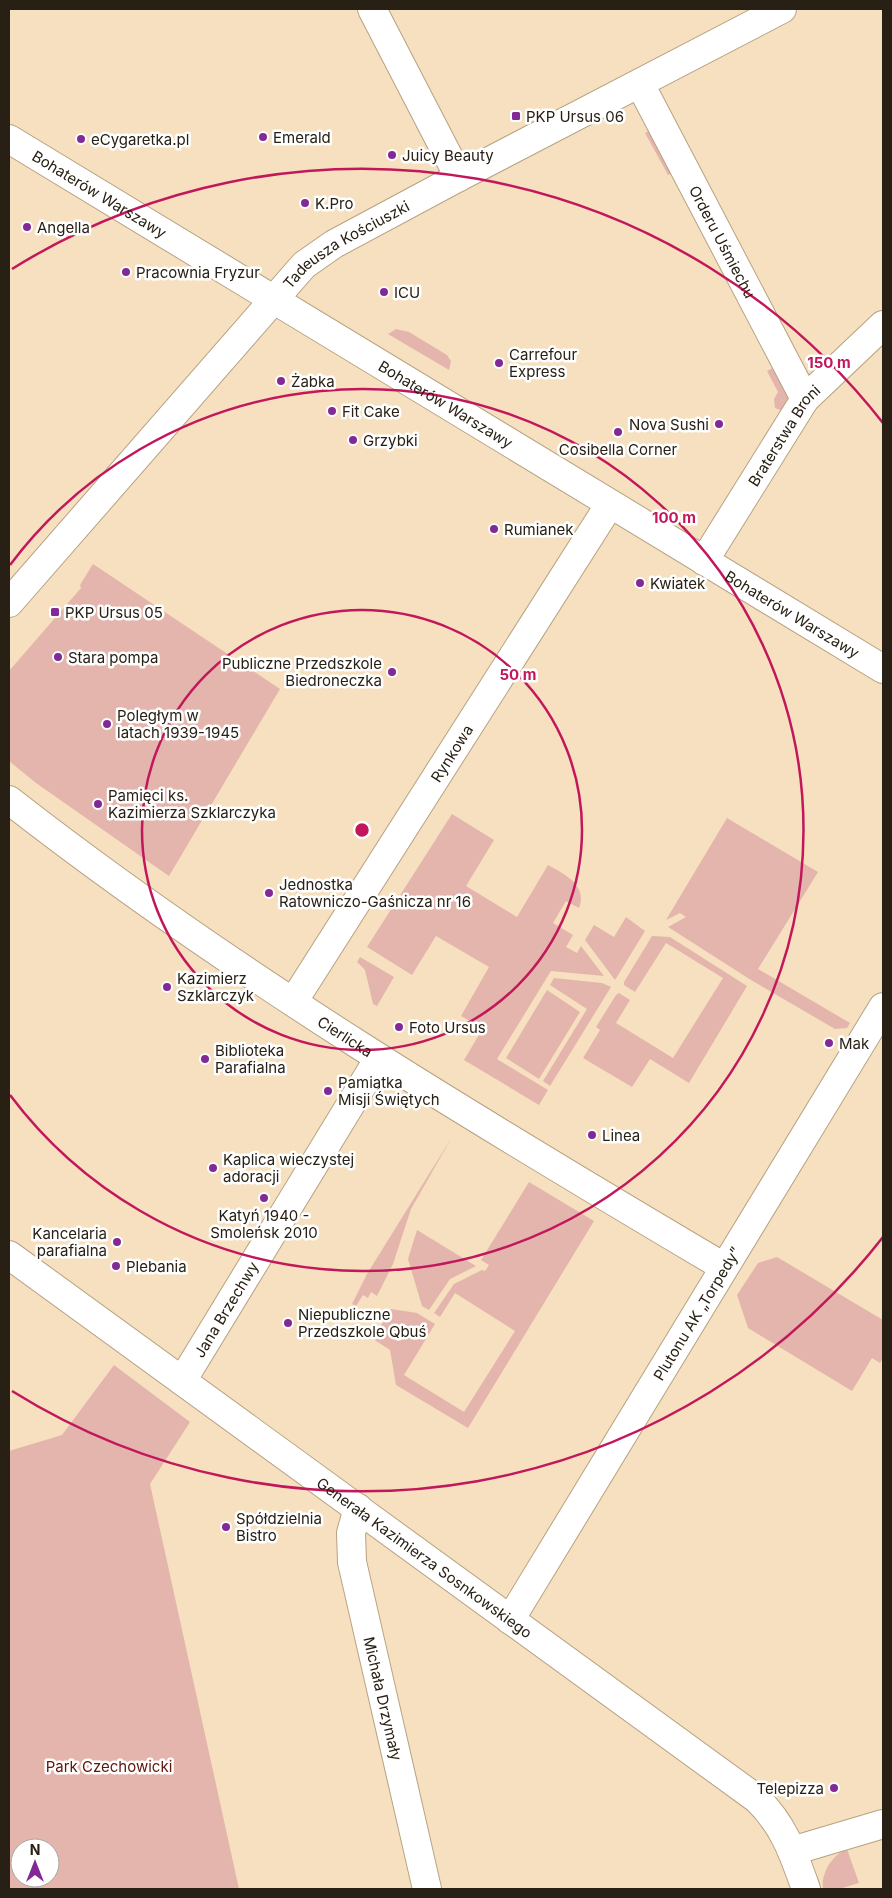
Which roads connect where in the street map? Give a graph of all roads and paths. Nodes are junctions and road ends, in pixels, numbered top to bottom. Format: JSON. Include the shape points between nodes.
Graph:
{"nodes":[{"id":1,"x":372,"y":9,"type":"edge"},
{"id":2,"x":782,"y":9,"type":"edge"},
{"id":3,"x":640,"y":84,"type":"junction"},
{"id":4,"x":9,"y":140,"type":"edge"},
{"id":5,"x":459,"y":177,"type":"junction"},
{"id":6,"x":272,"y":300,"type":"junction"},
{"id":7,"x":883,"y":326,"type":"edge"},
{"id":8,"x":805,"y":398,"type":"junction"},
{"id":9,"x":610,"y":504,"type":"junction"},
{"id":10,"x":704,"y":561,"type":"junction"},
{"id":11,"x":9,"y":603,"type":"edge"},
{"id":12,"x":883,"y":669,"type":"edge"},
{"id":13,"x":9,"y":800,"type":"edge"},
{"id":14,"x":293,"y":1002,"type":"junction"},
{"id":15,"x":883,"y":1006,"type":"edge"},
{"id":16,"x":379,"y":1058,"type":"junction"},
{"id":17,"x":9,"y":1254,"type":"edge"},
{"id":18,"x":724,"y":1267,"type":"junction"},
{"id":19,"x":182,"y":1381,"type":"junction"},
{"id":20,"x":358,"y":1508,"type":"junction"},
{"id":21,"x":510,"y":1620,"type":"junction"},
{"id":22,"x":883,"y":1824,"type":"edge"},
{"id":23,"x":792,"y":1851,"type":"junction"},
{"id":24,"x":427,"y":1889,"type":"edge"},
{"id":25,"x":806,"y":1889,"type":"edge"}],
"edges":[{"from":1,"to":5,"type":"street"},
{"from":2,"to":3,"type":"street","name":"Tadeusza Kościuszki"},
{"from":3,"to":5,"type":"street","name":"Tadeusza Kościuszki"},
{"from":3,"to":8,"type":"street","name":"Orderu Uśmiechu"},
{"from":4,"to":6,"type":"street","name":"Bohaterów Warszawy"},
{"from":5,"to":6,"type":"street","name":"Tadeusza Kościuszki","via":[[334,244],[304,265]]},
{"from":6,"to":9,"type":"street","name":"Bohaterów Warszawy"},
{"from":6,"to":11,"type":"street","name":"Tadeusza Kościuszki"},
{"from":7,"to":8,"type":"street","name":"Braterstwa Broni"},
{"from":8,"to":10,"type":"street","name":"Braterstwa Broni"},
{"from":9,"to":10,"type":"street","name":"Bohaterów Warszawy"},
{"from":9,"to":14,"type":"street","name":"Rynkowa"},
{"from":10,"to":12,"type":"street","name":"Bohaterów Warszawy"},
{"from":13,"to":14,"type":"street","name":"Cierlicka","via":[[81,856]]},
{"from":14,"to":16,"type":"street","name":"Cierlicka"},
{"from":15,"to":18,"type":"street","name":"Plutonu AK „Torpedy”"},
{"from":16,"to":18,"type":"street","name":"Cierlicka"},
{"from":16,"to":19,"type":"street","name":"Jana Brzechwy"},
{"from":17,"to":19,"type":"street","name":"Generała Kazimierza Sosnkowskiego"},
{"from":18,"to":21,"type":"street","name":"Plutonu AK „Torpedy”"},
{"from":19,"to":20,"type":"street","name":"Generała Kazimierza Sosnkowskiego"},
{"from":20,"to":21,"type":"street","name":"Generała Kazimierza Sosnkowskiego"},
{"from":20,"to":24,"type":"street","name":"Michała Drzymały","via":[[351,1533],[352,1562]]},
{"from":21,"to":23,"type":"street","name":"Generała Kazimierza Sosnkowskiego","via":[[757,1799],[779,1823]]},
{"from":22,"to":23,"type":"street"},
{"from":23,"to":25,"type":"street","name":"Generała Kazimierza Sosnkowskiego"}]}
